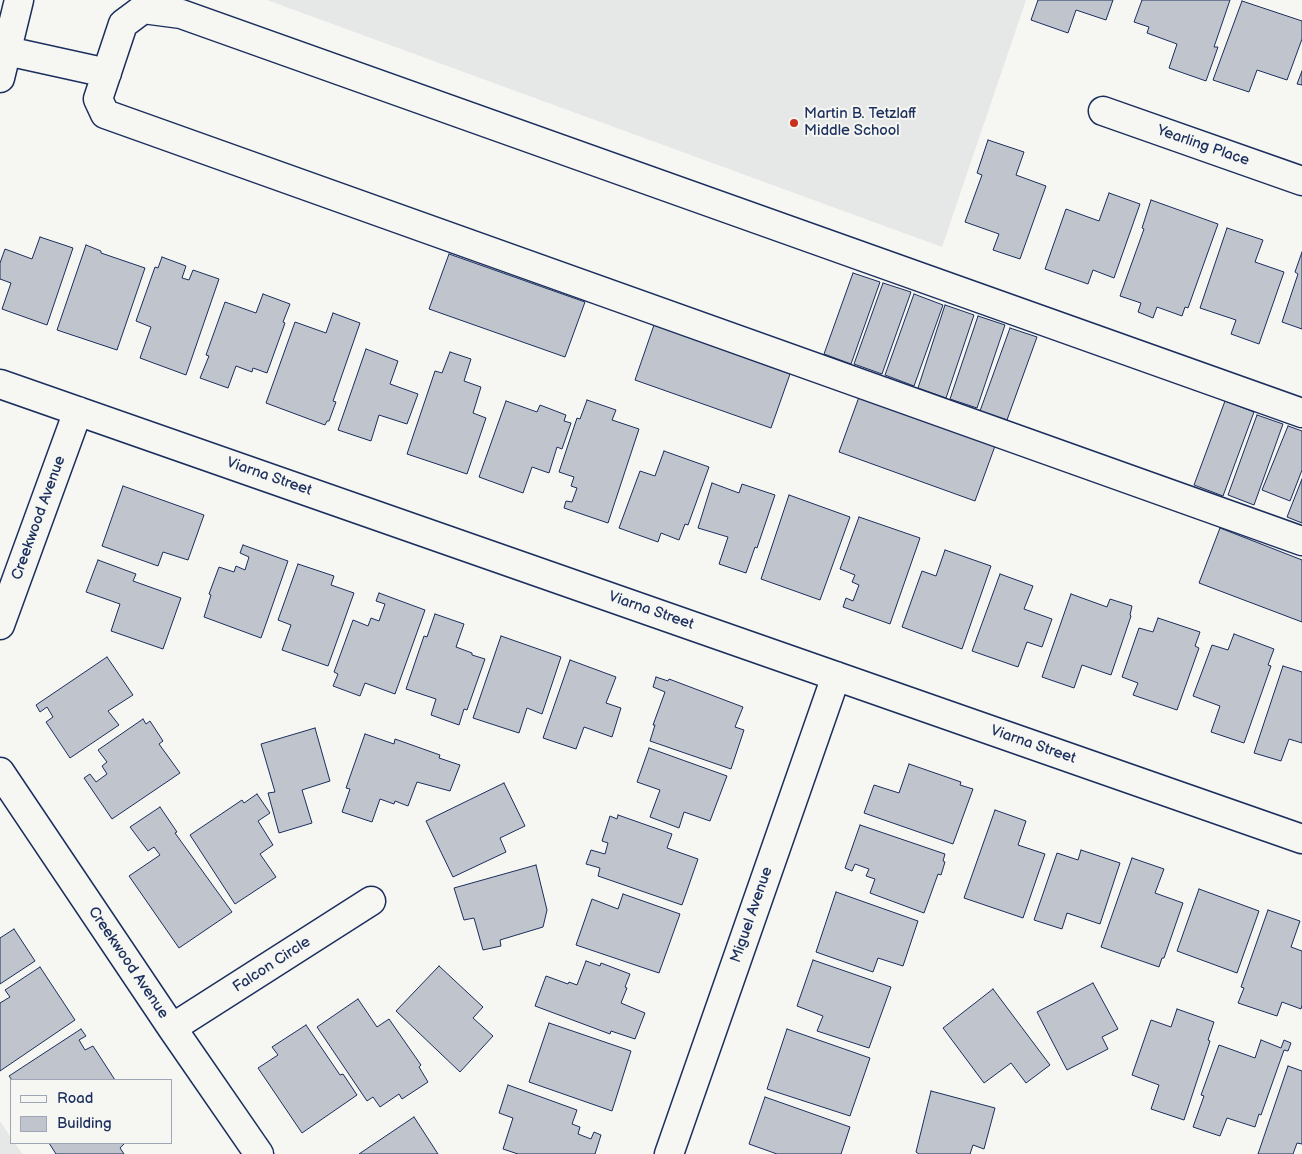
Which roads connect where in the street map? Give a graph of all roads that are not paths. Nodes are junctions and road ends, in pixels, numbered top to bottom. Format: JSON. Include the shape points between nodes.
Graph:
{"nodes":[{"id":1,"x":19,"y":0,"type":"edge"},
{"id":2,"x":7,"y":51,"type":"junction"},
{"id":3,"x":107,"y":73,"type":"junction"},
{"id":4,"x":0,"y":78,"type":"edge"},
{"id":5,"x":1103,"y":112,"type":"dead end"},
{"id":6,"x":1302,"y":181,"type":"edge"},
{"id":7,"x":0,"y":384,"type":"edge"},
{"id":8,"x":78,"y":411,"type":"junction"},
{"id":9,"x":1302,"y":414,"type":"edge"},
{"id":10,"x":1302,"y":541,"type":"edge"},
{"id":11,"x":0,"y":625,"type":"edge"},
{"id":12,"x":836,"y":676,"type":"junction"},
{"id":13,"x":0,"y":772,"type":"edge"},
{"id":14,"x":1302,"y":839,"type":"edge"},
{"id":15,"x":371,"y":901,"type":"dead end"},
{"id":16,"x":172,"y":1028,"type":"junction"},
{"id":17,"x":258,"y":1154,"type":"edge"},
{"id":18,"x":669,"y":1154,"type":"edge"}],
"edges":[{"from":1,"to":2,"type":"street"},
{"from":2,"to":3,"type":"street"},
{"from":2,"to":4,"type":"street"},
{"from":3,"to":9,"type":"street","via":[[123,24],[143,9],[181,14]]},
{"from":3,"to":10,"type":"street","via":[[98,99],[105,114]]},
{"from":5,"to":6,"type":"street","name":"Yearling Place"},
{"from":7,"to":8,"type":"street","name":"Viarna Street"},
{"from":8,"to":11,"type":"street","name":"Creekwood Avenue"},
{"from":8,"to":12,"type":"street","name":"Viarna Street"},
{"from":12,"to":14,"type":"street","name":"Viarna Street"},
{"from":12,"to":18,"type":"street","name":"Miguel Avenue"},
{"from":13,"to":16,"type":"street","name":"Creekwood Avenue"},
{"from":15,"to":16,"type":"street","name":"Falcon Circle"},
{"from":16,"to":17,"type":"street","name":"Creekwood Avenue"}]}
